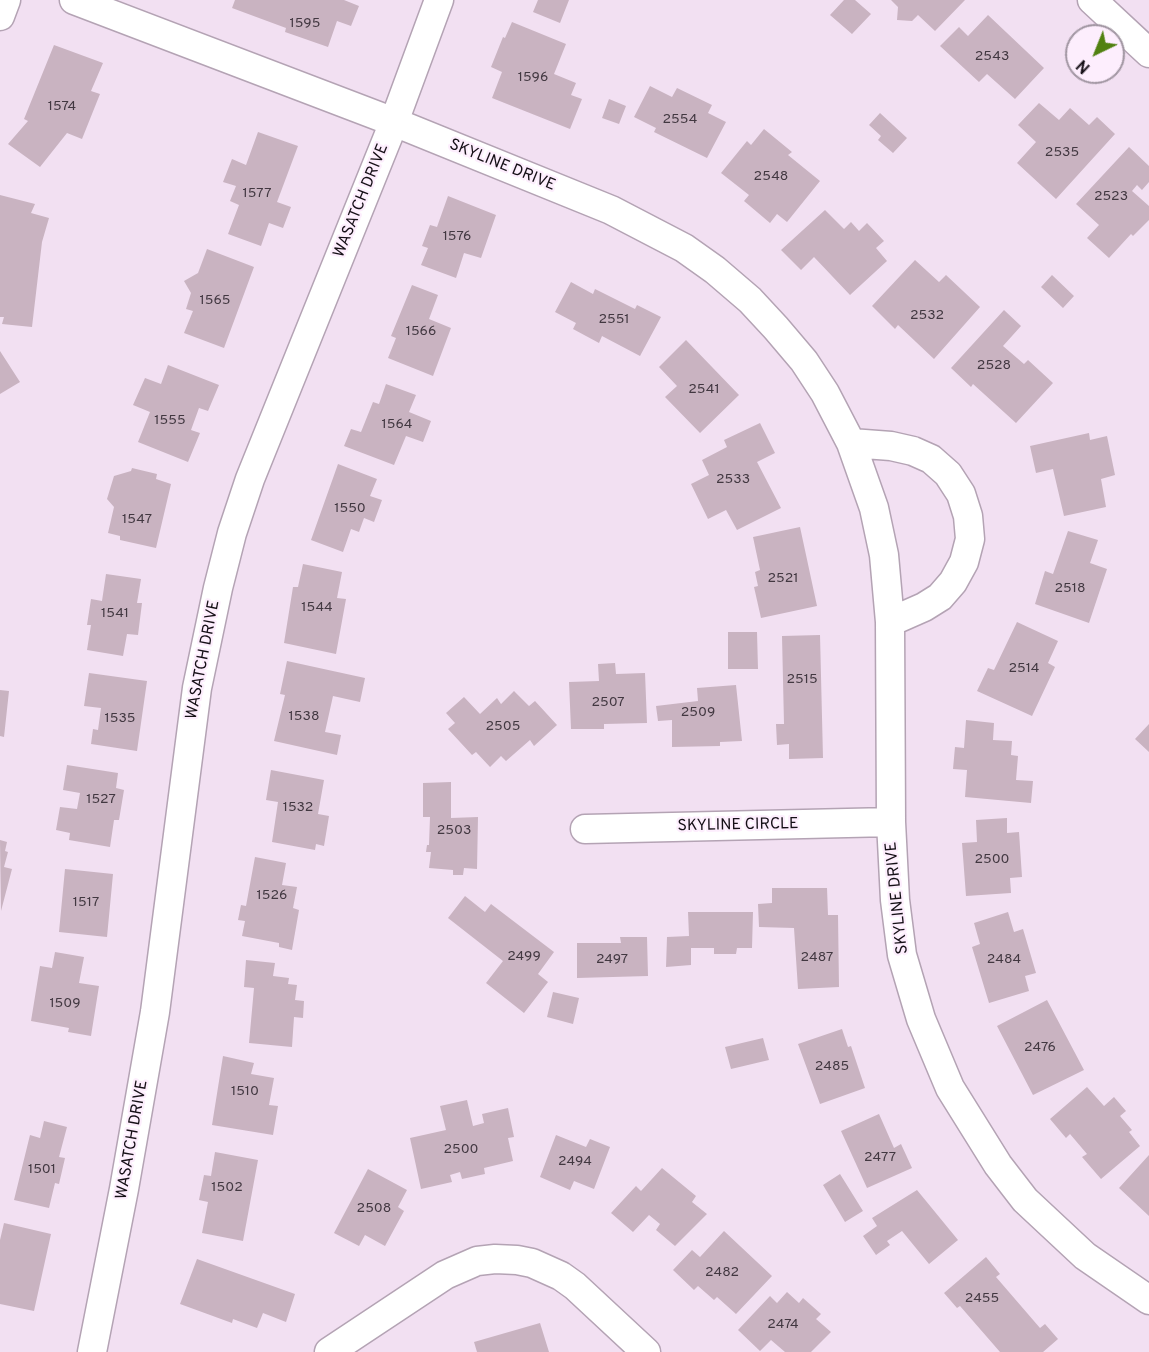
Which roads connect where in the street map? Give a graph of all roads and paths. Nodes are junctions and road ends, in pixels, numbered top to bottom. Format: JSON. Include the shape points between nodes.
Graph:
{"nodes":[{"id":1,"x":6,"y":0,"type":"edge"},
{"id":2,"x":74,"y":0,"type":"edge"},
{"id":3,"x":439,"y":0,"type":"edge"},
{"id":4,"x":1092,"y":0,"type":"edge"},
{"id":5,"x":0,"y":16,"type":"edge"},
{"id":6,"x":1149,"y":53,"type":"edge"},
{"id":7,"x":393,"y":122,"type":"junction"},
{"id":8,"x":850,"y":443,"type":"junction"},
{"id":9,"x":890,"y":622,"type":"junction"},
{"id":10,"x":891,"y":822,"type":"junction"},
{"id":11,"x":585,"y":829,"type":"dead end"},
{"id":12,"x":1149,"y":1300,"type":"edge"},
{"id":13,"x":92,"y":1352,"type":"edge"},
{"id":14,"x":329,"y":1352,"type":"edge"},
{"id":15,"x":646,"y":1352,"type":"edge"}],
"edges":[{"from":1,"to":5,"type":"street"},
{"from":2,"to":7,"type":"street","name":"SKYLINE DRIVE"},
{"from":3,"to":7,"type":"street","name":"WASATCH DRIVE"},
{"from":4,"to":6,"type":"street"},
{"from":7,"to":8,"type":"street","name":"SKYLINE DRIVE","via":[[611,210],[692,253],[750,300],[804,361]]},
{"from":7,"to":13,"type":"street","name":"WASATCH DRIVE","via":[[250,479],[218,588],[197,688],[155,1012]]},
{"from":8,"to":9,"type":"street","name":"SKYLINE DRIVE","via":[[874,508],[884,555]]},
{"from":8,"to":9,"type":"street","via":[[913,450],[931,459],[948,474],[961,494],[968,516],[970,540],[953,582],[924,608]]},
{"from":9,"to":10,"type":"street","name":"SKYLINE DRIVE"},
{"from":10,"to":11,"type":"street","name":"SKYLINE CIRCLE"},
{"from":10,"to":12,"type":"street","name":"SKYLINE DRIVE","via":[[902,955],[921,1019],[950,1088],[1025,1200],[1085,1256]]},
{"from":14,"to":15,"type":"street","via":[[445,1275],[477,1261],[495,1259],[532,1263],[561,1276]]}]}
